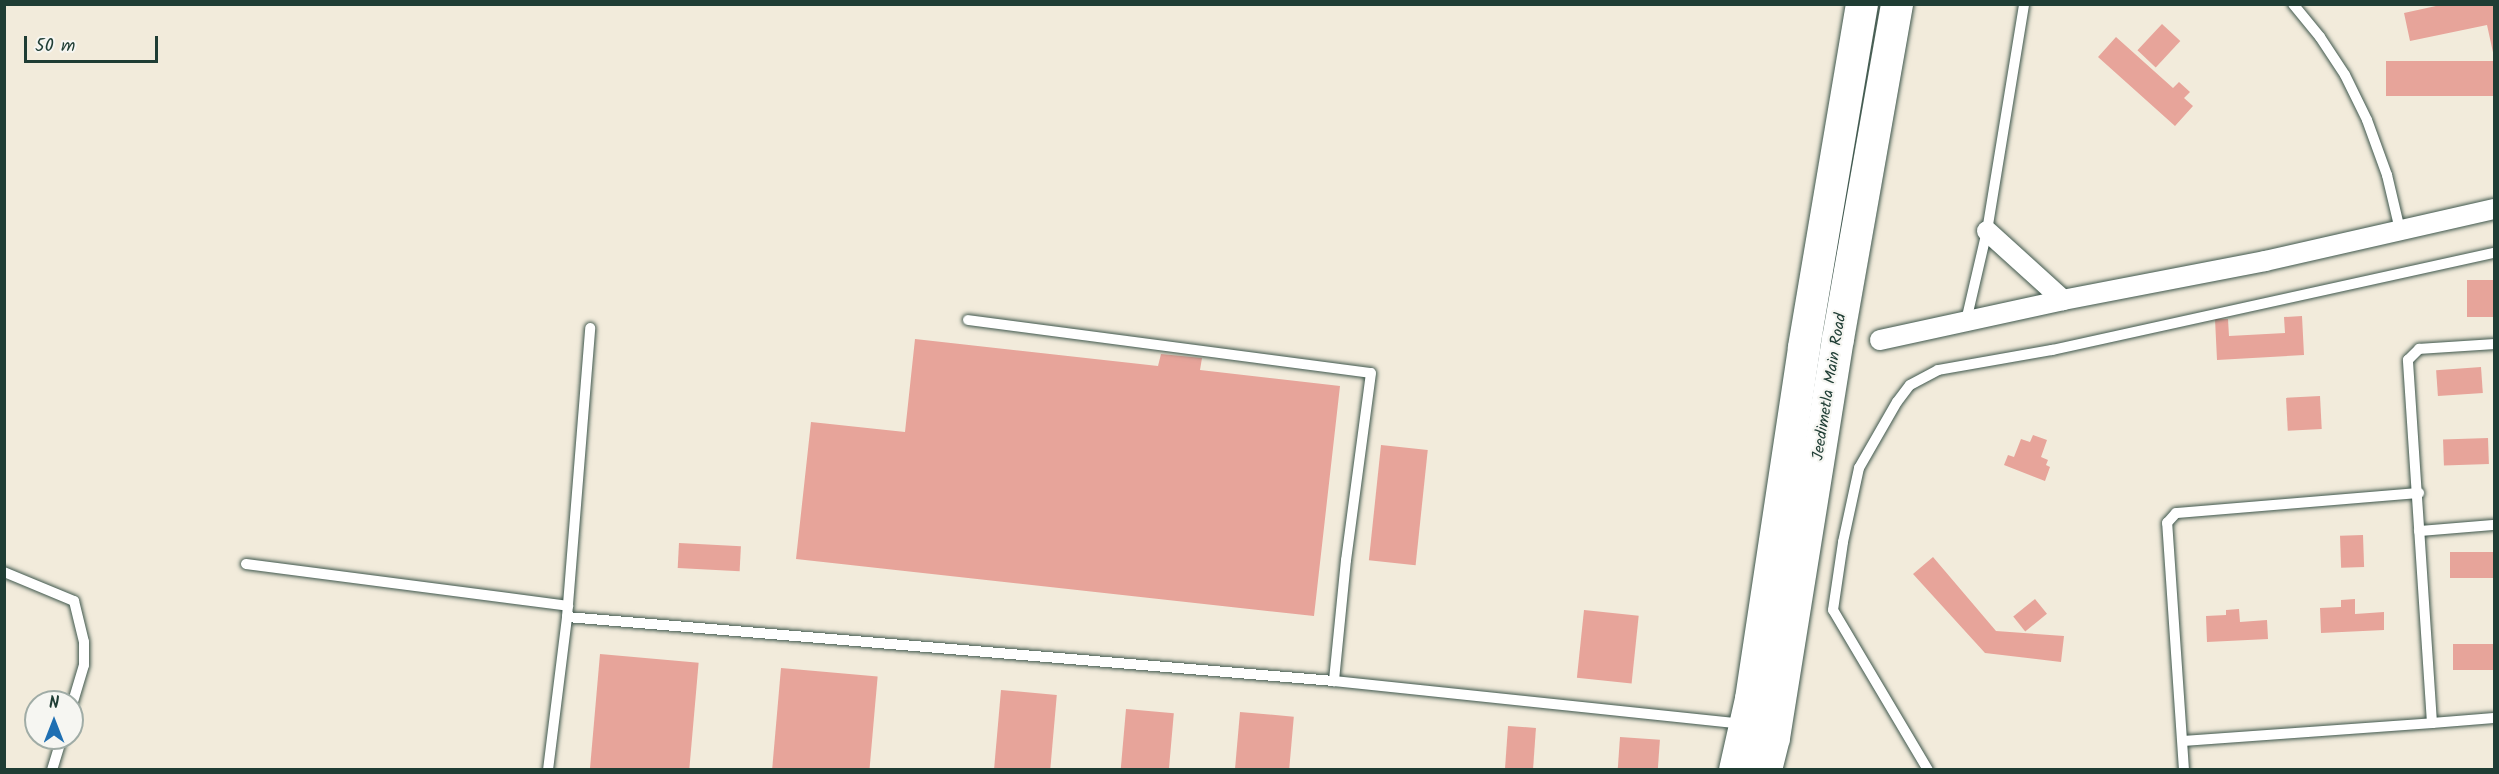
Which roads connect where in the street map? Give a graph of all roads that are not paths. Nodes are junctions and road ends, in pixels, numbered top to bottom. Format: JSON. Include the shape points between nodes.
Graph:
{"nodes":[{"id":1,"x":1862,"y":4,"type":"edge"},
{"id":2,"x":1897,"y":4,"type":"edge"},
{"id":3,"x":2024,"y":4,"type":"edge"},
{"id":4,"x":2293,"y":4,"type":"edge"},
{"id":5,"x":2494,"y":209,"type":"edge"},
{"id":6,"x":2400,"y":230,"type":"junction"},
{"id":7,"x":1987,"y":231,"type":"junction"},
{"id":8,"x":2494,"y":253,"type":"edge"},
{"id":9,"x":2063,"y":300,"type":"junction"},
{"id":10,"x":968,"y":321,"type":"dead end"},
{"id":11,"x":1966,"y":321,"type":"junction"},
{"id":12,"x":590,"y":328,"type":"dead end"},
{"id":13,"x":1880,"y":340,"type":"dead end"},
{"id":14,"x":2494,"y":344,"type":"edge"},
{"id":15,"x":2419,"y":493,"type":"junction"},
{"id":16,"x":2494,"y":525,"type":"edge"},
{"id":17,"x":2419,"y":531,"type":"junction"},
{"id":18,"x":246,"y":564,"type":"dead end"},
{"id":19,"x":4,"y":572,"type":"edge"},
{"id":20,"x":567,"y":611,"type":"junction"},
{"id":21,"x":1334,"y":681,"type":"junction"},
{"id":22,"x":76,"y":690,"type":"edge"},
{"id":23,"x":2494,"y":718,"type":"edge"},
{"id":24,"x":2432,"y":723,"type":"junction"},
{"id":25,"x":1745,"y":724,"type":"junction"},
{"id":26,"x":2183,"y":741,"type":"junction"},
{"id":27,"x":58,"y":750,"type":"edge"},
{"id":28,"x":52,"y":770,"type":"edge"},
{"id":29,"x":548,"y":770,"type":"edge"},
{"id":30,"x":1735,"y":770,"type":"edge"},
{"id":31,"x":1766,"y":770,"type":"edge"},
{"id":32,"x":1928,"y":770,"type":"edge"},
{"id":33,"x":2184,"y":770,"type":"edge"}],
"edges":[{"from":1,"to":25,"type":"main road","name":"Jeedimetla Main Road"},
{"from":2,"to":31,"type":"main road","name":"Jeedimetla Main Road"},
{"from":3,"to":7,"type":"lane"},
{"from":4,"to":6,"type":"lane","via":[[2344,75],[2367,120],[2387,175]]},
{"from":5,"to":6,"type":"street"},
{"from":6,"to":9,"type":"street"},
{"from":7,"to":9,"type":"street"},
{"from":7,"to":11,"type":"lane"},
{"from":8,"to":32,"type":"lane","via":[[2052,350],[1938,370],[1910,385],[1859,468],[1833,610]]},
{"from":9,"to":11,"type":"street"},
{"from":10,"to":21,"type":"lane","via":[[1371,373]]},
{"from":11,"to":13,"type":"street"},
{"from":12,"to":20,"type":"lane"},
{"from":14,"to":15,"type":"lane","via":[[2419,350],[2408,360]]},
{"from":15,"to":17,"type":"lane"},
{"from":15,"to":26,"type":"lane","via":[[2176,513],[2167,524]]},
{"from":16,"to":17,"type":"lane"},
{"from":17,"to":24,"type":"lane"},
{"from":18,"to":20,"type":"lane"},
{"from":19,"to":22,"type":"lane","via":[[74,601],[84,642],[84,665]]},
{"from":20,"to":21,"type":"lane"},
{"from":20,"to":29,"type":"lane"},
{"from":21,"to":25,"type":"lane"},
{"from":23,"to":24,"type":"lane"},
{"from":24,"to":26,"type":"lane"},
{"from":25,"to":30,"type":"main road","name":"Jeedimetla Main Road"},
{"from":26,"to":33,"type":"lane"},
{"from":27,"to":28,"type":"lane"}]}
